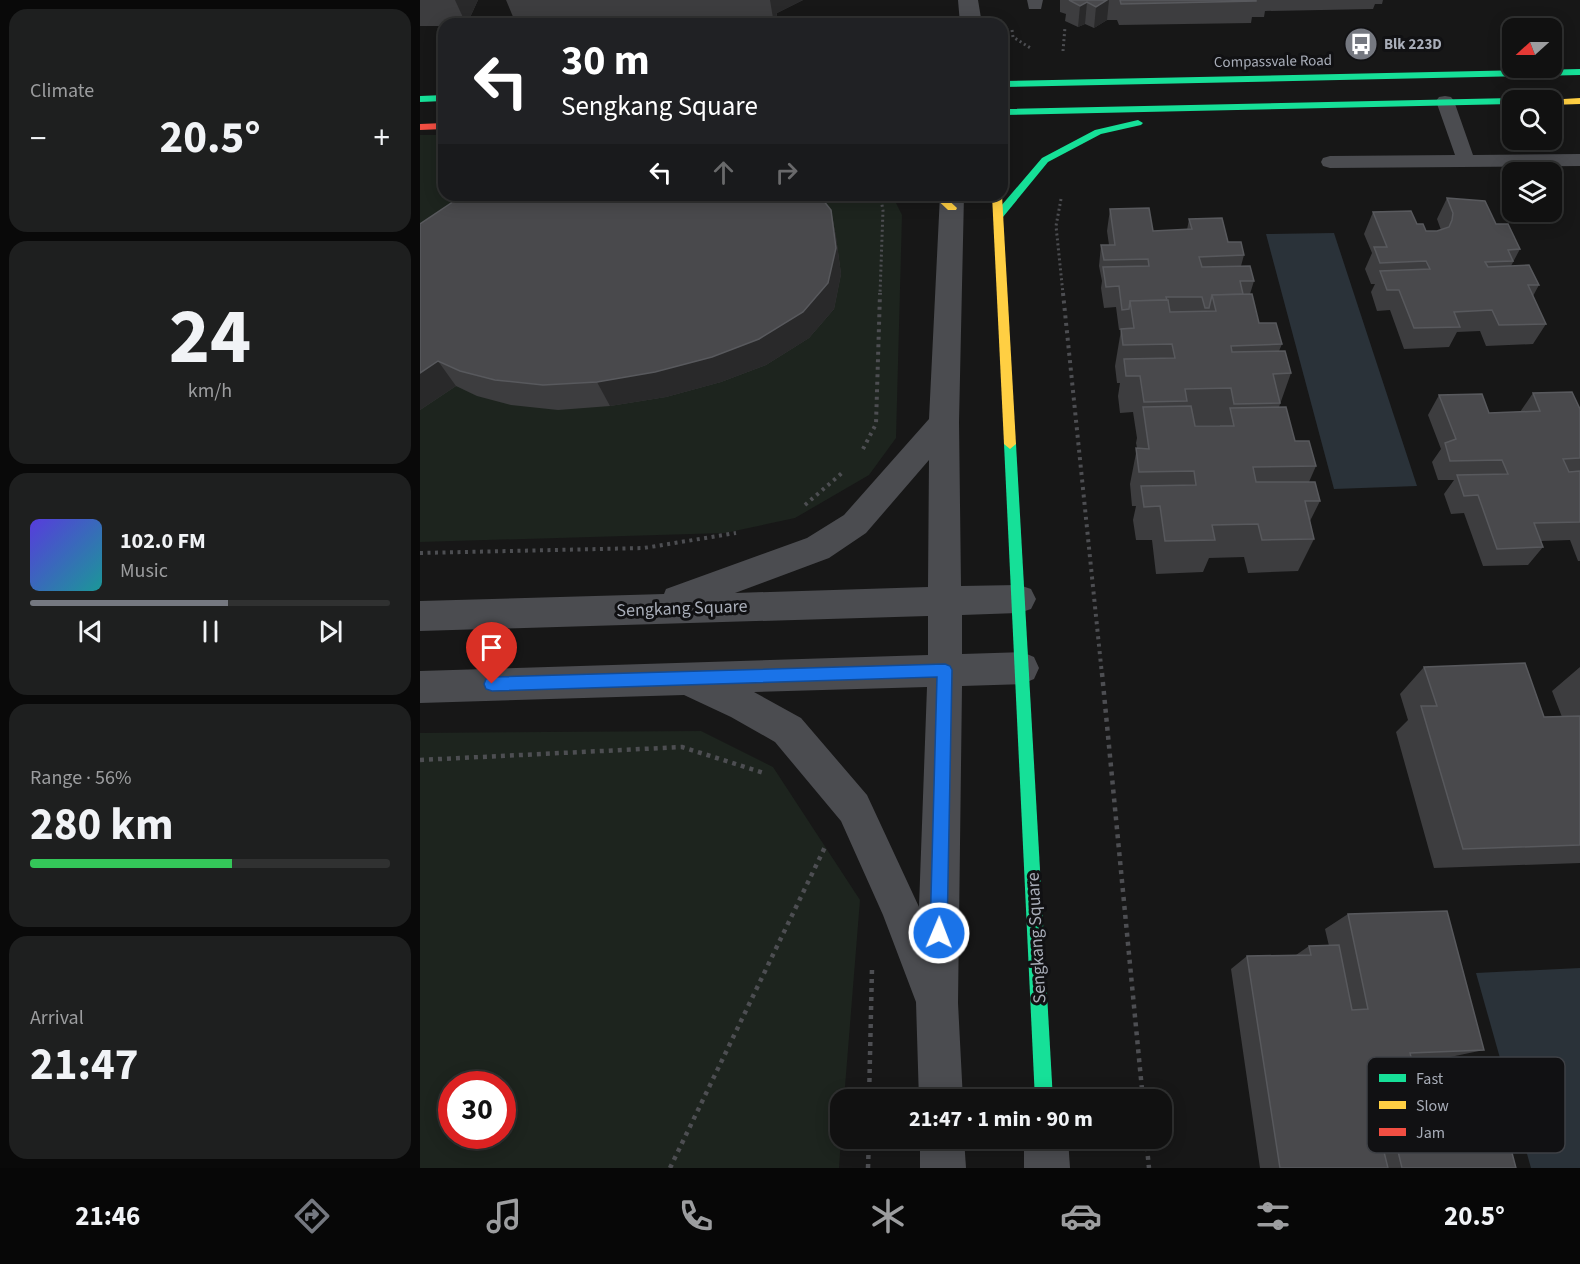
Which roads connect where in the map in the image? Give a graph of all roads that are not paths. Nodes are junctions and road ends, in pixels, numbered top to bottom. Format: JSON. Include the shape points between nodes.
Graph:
{"nodes":[{"id":1,"x":968,"y":0,"type":"edge"},
{"id":2,"x":970,"y":18,"type":"edge"},
{"id":3,"x":1580,"y":72,"type":"edge"},
{"id":4,"x":1008,"y":84,"type":"edge"},
{"id":5,"x":438,"y":98,"type":"edge"},
{"id":6,"x":420,"y":99,"type":"edge"},
{"id":7,"x":1445,"y":101,"type":"junction"},
{"id":8,"x":1502,"y":101,"type":"edge"},
{"id":9,"x":1580,"y":101,"type":"edge"},
{"id":10,"x":1562,"y":102,"type":"edge"},
{"id":11,"x":1201,"y":109,"type":"junction"},
{"id":12,"x":1008,"y":112,"type":"edge"},
{"id":13,"x":438,"y":126,"type":"edge"},
{"id":14,"x":420,"y":127,"type":"edge"},
{"id":15,"x":1580,"y":160,"type":"edge"},
{"id":16,"x":1466,"y":161,"type":"junction"},
{"id":17,"x":1330,"y":162,"type":"dead end"},
{"id":18,"x":947,"y":201,"type":"edge"},
{"id":19,"x":998,"y":201,"type":"edge"},
{"id":20,"x":999,"y":215,"type":"junction"},
{"id":21,"x":944,"y":422,"type":"junction"},
{"id":22,"x":1018,"y":599,"type":"junction"},
{"id":23,"x":945,"y":601,"type":"junction"},
{"id":24,"x":651,"y":608,"type":"junction"},
{"id":25,"x":420,"y":616,"type":"edge"},
{"id":26,"x":1022,"y":668,"type":"junction"},
{"id":27,"x":945,"y":670,"type":"junction"},
{"id":28,"x":682,"y":677,"type":"junction"},
{"id":29,"x":420,"y":687,"type":"edge"},
{"id":30,"x":937,"y":1003,"type":"junction"},
{"id":31,"x":941,"y":1089,"type":"edge"},
{"id":32,"x":1043,"y":1089,"type":"edge"},
{"id":33,"x":942,"y":1149,"type":"edge"},
{"id":34,"x":1046,"y":1149,"type":"edge"},
{"id":35,"x":943,"y":1168,"type":"edge"},
{"id":36,"x":1047,"y":1168,"type":"edge"}],
"edges":[{"from":1,"to":2,"type":"street"},
{"from":3,"to":4,"type":"street","name":"Compassvale Road"},
{"from":5,"to":6,"type":"street"},
{"from":7,"to":8,"type":"street"},
{"from":7,"to":11,"type":"street"},
{"from":7,"to":16,"type":"lane"},
{"from":9,"to":10,"type":"street"},
{"from":11,"to":12,"type":"street"},
{"from":11,"to":20,"type":"street","via":[[1098,132],[1045,160]]},
{"from":13,"to":14,"type":"street"},
{"from":15,"to":16,"type":"lane"},
{"from":16,"to":17,"type":"lane"},
{"from":18,"to":21,"type":"street"},
{"from":19,"to":20,"type":"street","name":"Sengkang Square"},
{"from":20,"to":22,"type":"street","name":"Sengkang Square"},
{"from":21,"to":23,"type":"street"},
{"from":21,"to":24,"type":"street","via":[[855,524],[818,548]]},
{"from":22,"to":23,"type":"street","name":"Sengkang Square"},
{"from":22,"to":26,"type":"street","name":"Sengkang Square"},
{"from":23,"to":24,"type":"street","name":"Sengkang Square"},
{"from":23,"to":27,"type":"street"},
{"from":24,"to":25,"type":"street","name":"Sengkang Square"},
{"from":26,"to":27,"type":"street"},
{"from":26,"to":32,"type":"street","name":"Sengkang Square"},
{"from":27,"to":28,"type":"street"},
{"from":27,"to":30,"type":"street"},
{"from":28,"to":29,"type":"street"},
{"from":28,"to":30,"type":"street","via":[[788,730],[854,808],[900,908]]},
{"from":30,"to":31,"type":"street"},
{"from":33,"to":35,"type":"street"},
{"from":34,"to":36,"type":"street"}]}
